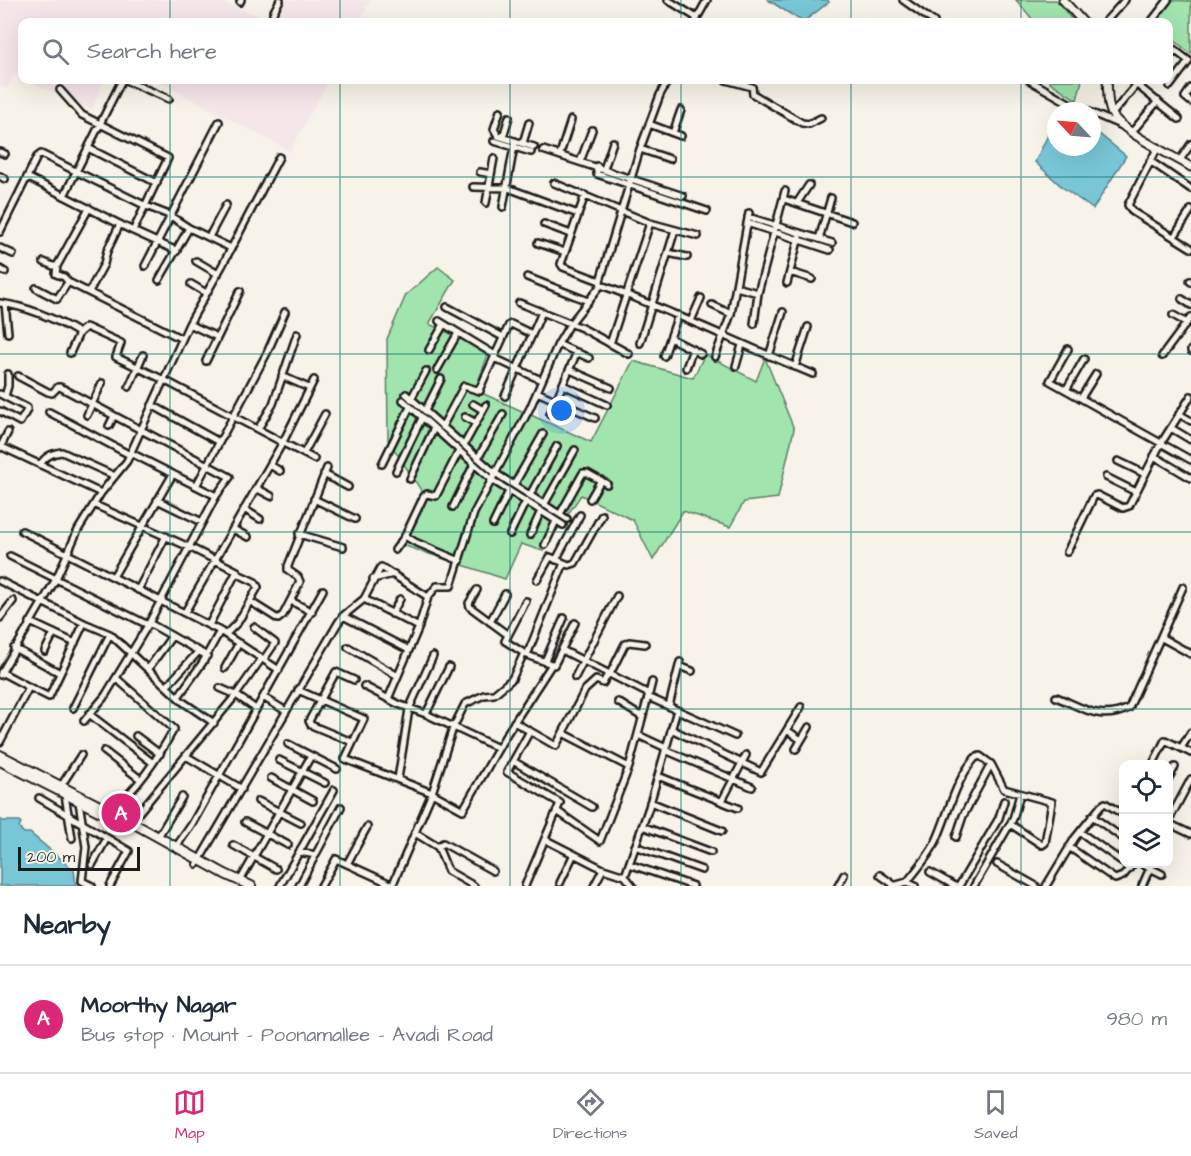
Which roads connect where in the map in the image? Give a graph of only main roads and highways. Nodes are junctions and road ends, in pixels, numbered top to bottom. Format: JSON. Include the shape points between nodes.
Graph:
{"nodes":[{"id":1,"x":1063,"y":0,"type":"edge"},
{"id":2,"x":1079,"y":18,"type":"edge"},
{"id":3,"x":1107,"y":84,"type":"edge"},
{"id":4,"x":1191,"y":167,"type":"edge"},
{"id":5,"x":0,"y":755,"type":"edge"},
{"id":6,"x":0,"y":761,"type":"edge"},
{"id":7,"x":199,"y":862,"type":"junction"},
{"id":8,"x":240,"y":884,"type":"edge"},
{"id":9,"x":251,"y":886,"type":"edge"}],
"edges":[{"from":1,"to":2,"type":"main road"},
{"from":3,"to":4,"type":"main road","via":[[1112,114],[1122,125]]},
{"from":5,"to":7,"type":"main road","via":[[131,822]]},
{"from":6,"to":7,"type":"main road"},
{"from":7,"to":8,"type":"main road"},
{"from":8,"to":9,"type":"main road"}]}
